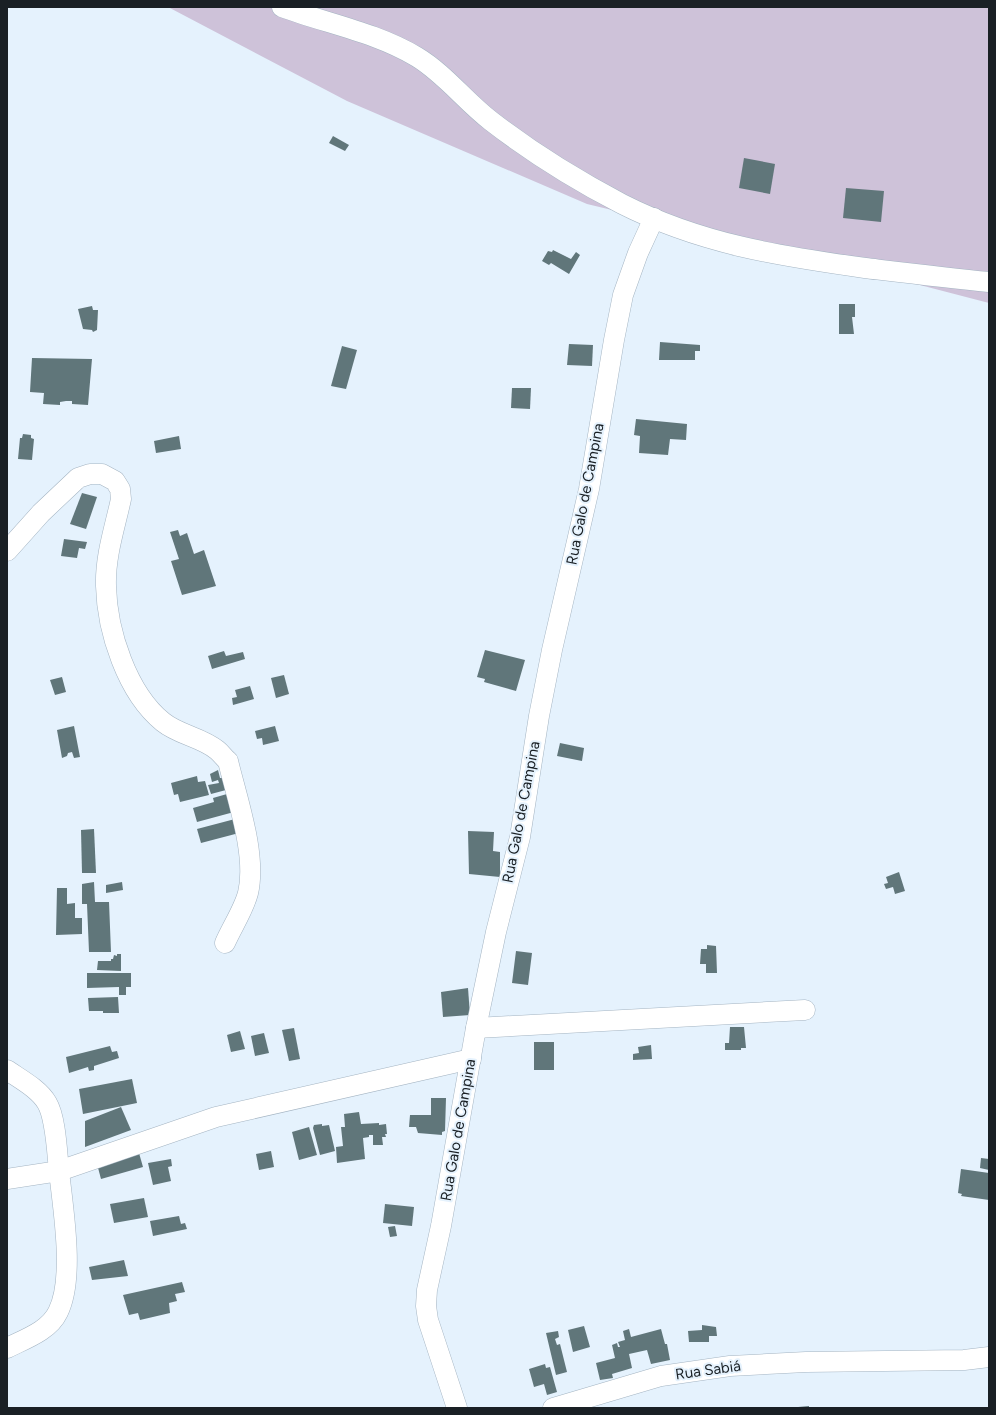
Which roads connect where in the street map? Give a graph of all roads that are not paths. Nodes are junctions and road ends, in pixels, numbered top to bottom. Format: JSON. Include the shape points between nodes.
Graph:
{"nodes":[{"id":1,"x":282,"y":7,"type":"edge"},
{"id":2,"x":654,"y":218,"type":"junction"},
{"id":3,"x":989,"y":282,"type":"edge"},
{"id":4,"x":7,"y":551,"type":"edge"},
{"id":5,"x":225,"y":943,"type":"dead end"},
{"id":6,"x":805,"y":1010,"type":"dead end"},
{"id":7,"x":476,"y":1028,"type":"junction"},
{"id":8,"x":471,"y":1059,"type":"junction"},
{"id":9,"x":7,"y":1070,"type":"edge"},
{"id":10,"x":59,"y":1171,"type":"junction"},
{"id":11,"x":7,"y":1179,"type":"edge"},
{"id":12,"x":7,"y":1348,"type":"edge"},
{"id":13,"x":989,"y":1357,"type":"edge"},
{"id":14,"x":457,"y":1408,"type":"edge"},
{"id":15,"x":553,"y":1408,"type":"edge"}],
"edges":[{"from":1,"to":2,"type":"street","via":[[373,36],[418,58],[436,71],[480,112],[520,142],[623,204]]},
{"from":2,"to":3,"type":"street","via":[[689,233],[752,251],[922,276]]},
{"from":2,"to":7,"type":"street","name":"Rua Galo de Campina","via":[[638,252],[623,295],[589,489],[550,658],[520,837],[496,932]]},
{"from":4,"to":5,"type":"street","via":[[41,513],[78,478],[102,474],[115,481],[120,489],[121,499],[108,558],[106,585],[113,635],[126,669],[140,698],[164,722],[217,750],[228,761],[249,852],[250,875],[248,894]]},
{"from":6,"to":7,"type":"street"},
{"from":7,"to":8,"type":"street","name":"Rua Galo de Campina"},
{"from":8,"to":10,"type":"street","via":[[216,1117]]},
{"from":8,"to":14,"type":"street","name":"Rua Galo de Campina","via":[[426,1306],[432,1336]]},
{"from":9,"to":10,"type":"street","via":[[47,1103],[56,1134]]},
{"from":10,"to":11,"type":"street"},
{"from":10,"to":12,"type":"street","via":[[66,1253],[64,1290],[58,1312],[51,1323],[39,1332]]},
{"from":13,"to":15,"type":"street","name":"Rua Sabiá","via":[[730,1366],[648,1380]]}]}
